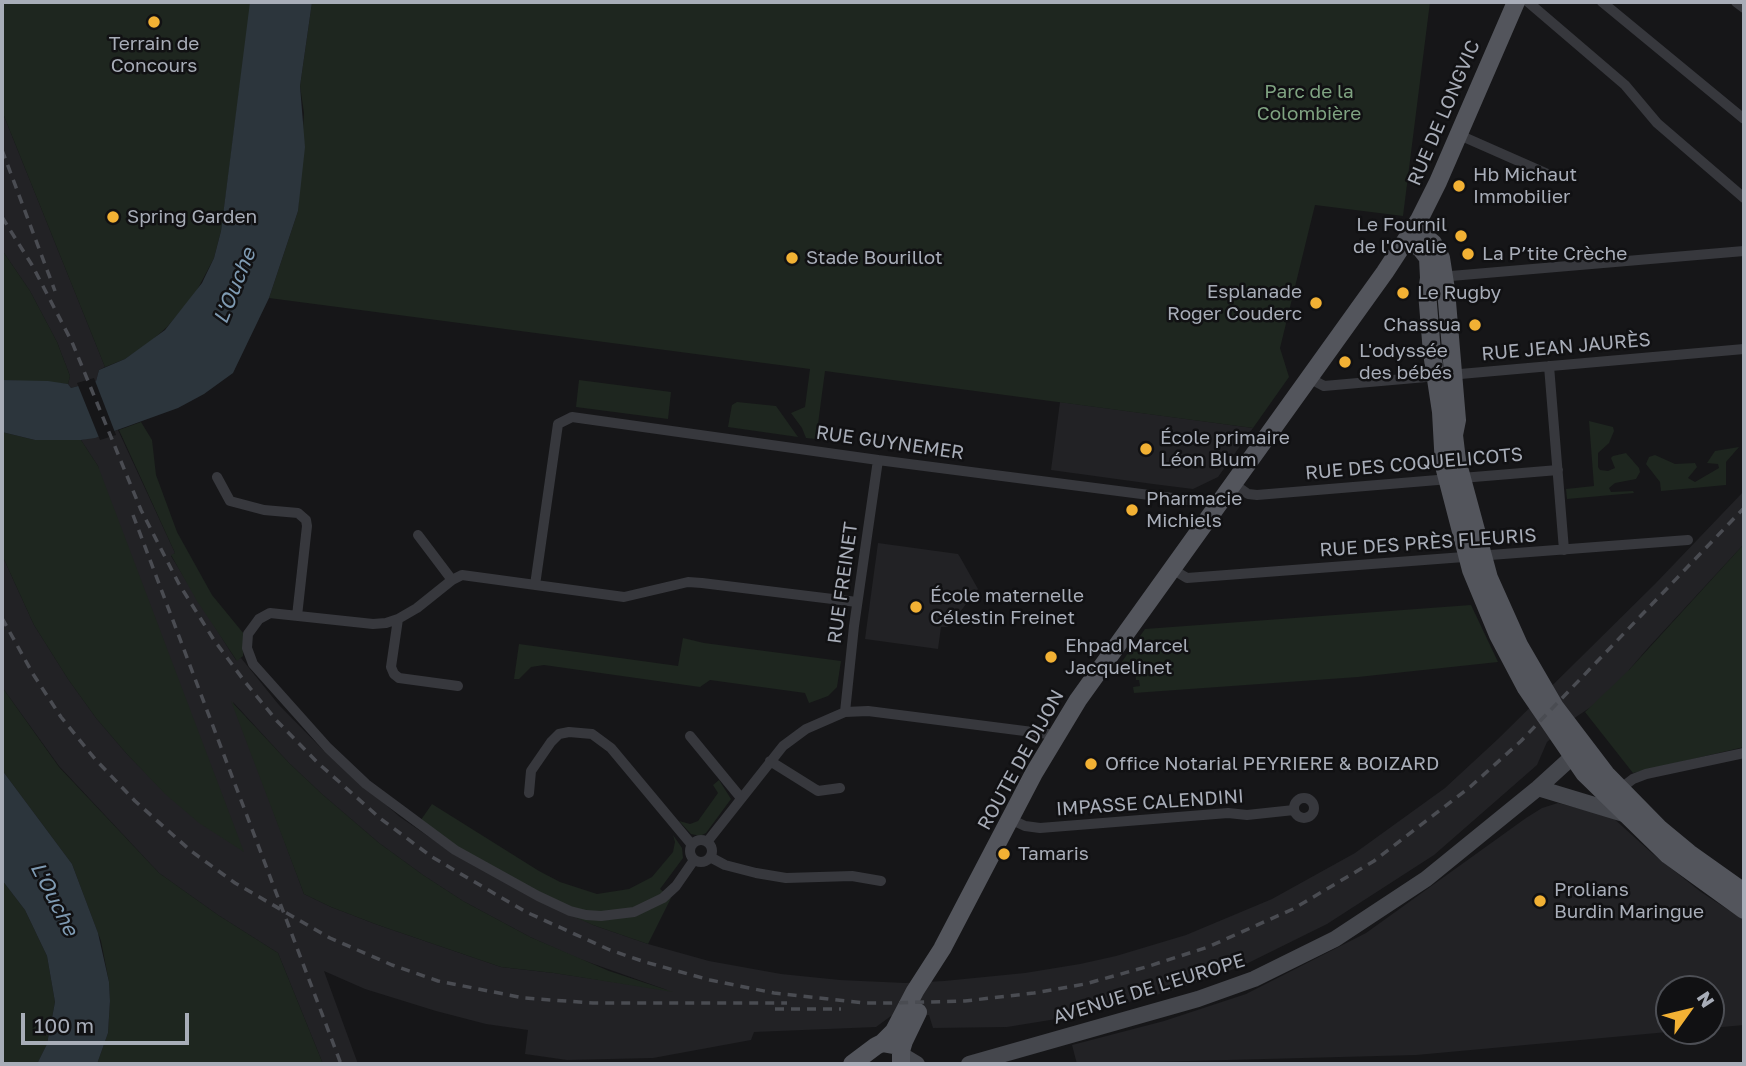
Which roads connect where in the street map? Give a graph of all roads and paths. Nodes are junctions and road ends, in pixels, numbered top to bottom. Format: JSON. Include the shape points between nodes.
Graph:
{"nodes":[{"id":1,"x":1516,"y":2,"type":"edge"},
{"id":2,"x":1528,"y":2,"type":"edge"},
{"id":3,"x":1602,"y":2,"type":"edge"},
{"id":4,"x":1737,"y":2,"type":"edge"},
{"id":5,"x":1744,"y":8,"type":"edge"},
{"id":6,"x":1744,"y":119,"type":"edge"},
{"id":7,"x":1457,"y":134,"type":"junction"},
{"id":8,"x":1550,"y":174,"type":"dead end"},
{"id":9,"x":1744,"y":198,"type":"edge"},
{"id":10,"x":1410,"y":234,"type":"junction"},
{"id":11,"x":1744,"y":251,"type":"edge"},
{"id":12,"x":1437,"y":277,"type":"junction"},
{"id":13,"x":1744,"y":349,"type":"edge"},
{"id":14,"x":1549,"y":366,"type":"junction"},
{"id":15,"x":1444,"y":376,"type":"junction"},
{"id":16,"x":1309,"y":378,"type":"junction"},
{"id":17,"x":878,"y":460,"type":"junction"},
{"id":18,"x":1558,"y":470,"type":"junction"},
{"id":19,"x":216,"y":477,"type":"dead end"},
{"id":20,"x":1455,"y":479,"type":"junction"},
{"id":21,"x":1234,"y":484,"type":"junction"},
{"id":22,"x":1219,"y":504,"type":"junction"},
{"id":23,"x":418,"y":535,"type":"dead end"},
{"id":24,"x":1688,"y":540,"type":"dead end"},
{"id":25,"x":1564,"y":550,"type":"junction"},
{"id":26,"x":1475,"y":557,"type":"junction"},
{"id":27,"x":1172,"y":569,"type":"junction"},
{"id":28,"x":452,"y":580,"type":"junction"},
{"id":29,"x":535,"y":585,"type":"junction"},
{"id":30,"x":857,"y":602,"type":"junction"},
{"id":31,"x":297,"y":616,"type":"junction"},
{"id":32,"x":398,"y":619,"type":"junction"},
{"id":33,"x":458,"y":686,"type":"dead end"},
{"id":34,"x":845,"y":712,"type":"junction"},
{"id":35,"x":1056,"y":735,"type":"junction"},
{"id":36,"x":690,"y":736,"type":"dead end"},
{"id":37,"x":1577,"y":752,"type":"junction"},
{"id":38,"x":1744,"y":753,"type":"edge"},
{"id":39,"x":770,"y":761,"type":"junction"},
{"id":40,"x":840,"y":788,"type":"dead end"},
{"id":41,"x":1538,"y":788,"type":"junction"},
{"id":42,"x":529,"y":793,"type":"dead end"},
{"id":43,"x":1614,"y":794,"type":"junction"},
{"id":44,"x":741,"y":798,"type":"junction"},
{"id":45,"x":1294,"y":810,"type":"dead end"},
{"id":46,"x":1624,"y":814,"type":"junction"},
{"id":47,"x":1010,"y":819,"type":"junction"},
{"id":48,"x":707,"y":842,"type":"junction"},
{"id":49,"x":692,"y":845,"type":"junction"},
{"id":50,"x":710,"y":856,"type":"junction"},
{"id":51,"x":694,"y":860,"type":"junction"},
{"id":52,"x":881,"y":881,"type":"dead end"},
{"id":53,"x":1744,"y":892,"type":"edge"},
{"id":54,"x":1744,"y":910,"type":"edge"},
{"id":55,"x":930,"y":969,"type":"junction"},
{"id":56,"x":883,"y":1043,"type":"junction"},
{"id":57,"x":905,"y":1059,"type":"edge"},
{"id":58,"x":852,"y":1064,"type":"edge"},
{"id":59,"x":969,"y":1064,"type":"edge"}],
"edges":[{"from":1,"to":7,"type":"main road","name":"RUE DE LONGVIC"},
{"from":2,"to":9,"type":"street","via":[[1625,85],[1657,123]]},
{"from":3,"to":6,"type":"street"},
{"from":4,"to":5,"type":"street"},
{"from":7,"to":8,"type":"street"},
{"from":7,"to":10,"type":"main road","name":"RUE DE LONGVIC"},
{"from":10,"to":12,"type":"main road"},
{"from":10,"to":16,"type":"main road","name":"ROUTE DE DIJON"},
{"from":11,"to":12,"type":"street"},
{"from":12,"to":15,"type":"main road","via":[[1427,292]]},
{"from":13,"to":14,"type":"street","name":"RUE JEAN JAURÈS"},
{"from":14,"to":15,"type":"street","name":"RUE JEAN JAURÈS"},
{"from":14,"to":18,"type":"street"},
{"from":15,"to":16,"type":"street","name":"RUE JEAN JAURÈS","via":[[1324,387]]},
{"from":15,"to":20,"type":"main road","via":[[1442,450]]},
{"from":16,"to":21,"type":"main road","name":"ROUTE DE DIJON"},
{"from":17,"to":22,"type":"street","name":"RUE GUYNEMER"},
{"from":17,"to":29,"type":"street","name":"RUE GUYNEMER","via":[[572,417],[558,424]]},
{"from":17,"to":30,"type":"street","name":"RUE FREINET"},
{"from":18,"to":20,"type":"street","name":"RUE DES COQUELICOTS"},
{"from":18,"to":25,"type":"street"},
{"from":19,"to":31,"type":"street","via":[[230,501],[298,513],[306,520]]},
{"from":20,"to":21,"type":"street","name":"RUE DES COQUELICOTS","via":[[1257,495]]},
{"from":20,"to":26,"type":"main road"},
{"from":21,"to":22,"type":"main road","name":"ROUTE DE DIJON"},
{"from":22,"to":27,"type":"main road","name":"ROUTE DE DIJON"},
{"from":23,"to":28,"type":"street"},
{"from":24,"to":25,"type":"street","name":"RUE DES PRÈS FLEURIS"},
{"from":25,"to":26,"type":"street","name":"RUE DES PRÈS FLEURIS"},
{"from":26,"to":27,"type":"street","name":"RUE DES PRÈS FLEURIS","via":[[1187,578]]},
{"from":26,"to":37,"type":"main road","via":[[1497,635],[1526,688]]},
{"from":27,"to":35,"type":"main road","name":"ROUTE DE DIJON"},
{"from":28,"to":29,"type":"street","via":[[462,575]]},
{"from":28,"to":32,"type":"street"},
{"from":29,"to":30,"type":"street","via":[[624,597],[688,582]]},
{"from":30,"to":34,"type":"street","name":"RUE FREINET"},
{"from":31,"to":32,"type":"street","via":[[373,624]]},
{"from":31,"to":51,"type":"street","via":[[270,613],[259,619],[248,634],[253,664],[366,784],[455,850],[570,911],[601,916],[634,912],[663,898]]},
{"from":32,"to":33,"type":"street","via":[[394,674]]},
{"from":34,"to":35,"type":"street","via":[[879,712]]},
{"from":34,"to":39,"type":"street","via":[[795,736]]},
{"from":35,"to":47,"type":"main road","name":"ROUTE DE DIJON"},
{"from":36,"to":44,"type":"street"},
{"from":37,"to":41,"type":"main road","name":"AVENUE DE L'EUROPE"},
{"from":37,"to":43,"type":"main road"},
{"from":38,"to":43,"type":"street","via":[[1646,774]]},
{"from":39,"to":40,"type":"street","via":[[818,791]]},
{"from":39,"to":44,"type":"street"},
{"from":41,"to":46,"type":"main road"},
{"from":41,"to":59,"type":"main road","name":"AVENUE DE L'EUROPE","via":[[1395,901],[1335,939],[1254,979]]},
{"from":42,"to":49,"type":"street","via":[[531,771],[559,734],[592,734],[611,748]]},
{"from":43,"to":46,"type":"main road"},
{"from":43,"to":53,"type":"main road"},
{"from":44,"to":48,"type":"street"},
{"from":45,"to":47,"type":"street","name":"IMPASSE CALENDINI","via":[[1041,828]]},
{"from":46,"to":54,"type":"main road","via":[[1685,869]]},
{"from":47,"to":55,"type":"main road","name":"ROUTE DE DIJON"},
{"from":48,"to":49,"type":"street","via":[[697,840]]},
{"from":48,"to":50,"type":"street","via":[[712,848]]},
{"from":49,"to":51,"type":"street"},
{"from":50,"to":51,"type":"street"},
{"from":50,"to":52,"type":"street","via":[[725,865],[786,878],[852,876]]},
{"from":55,"to":56,"type":"main road","name":"ROUTE DE DIJON"},
{"from":55,"to":57,"type":"main road","name":"ROUTE DE DIJON","via":[[925,996],[908,1029]]},
{"from":56,"to":57,"type":"main road","via":[[896,1046]]},
{"from":56,"to":58,"type":"main road"}]}
